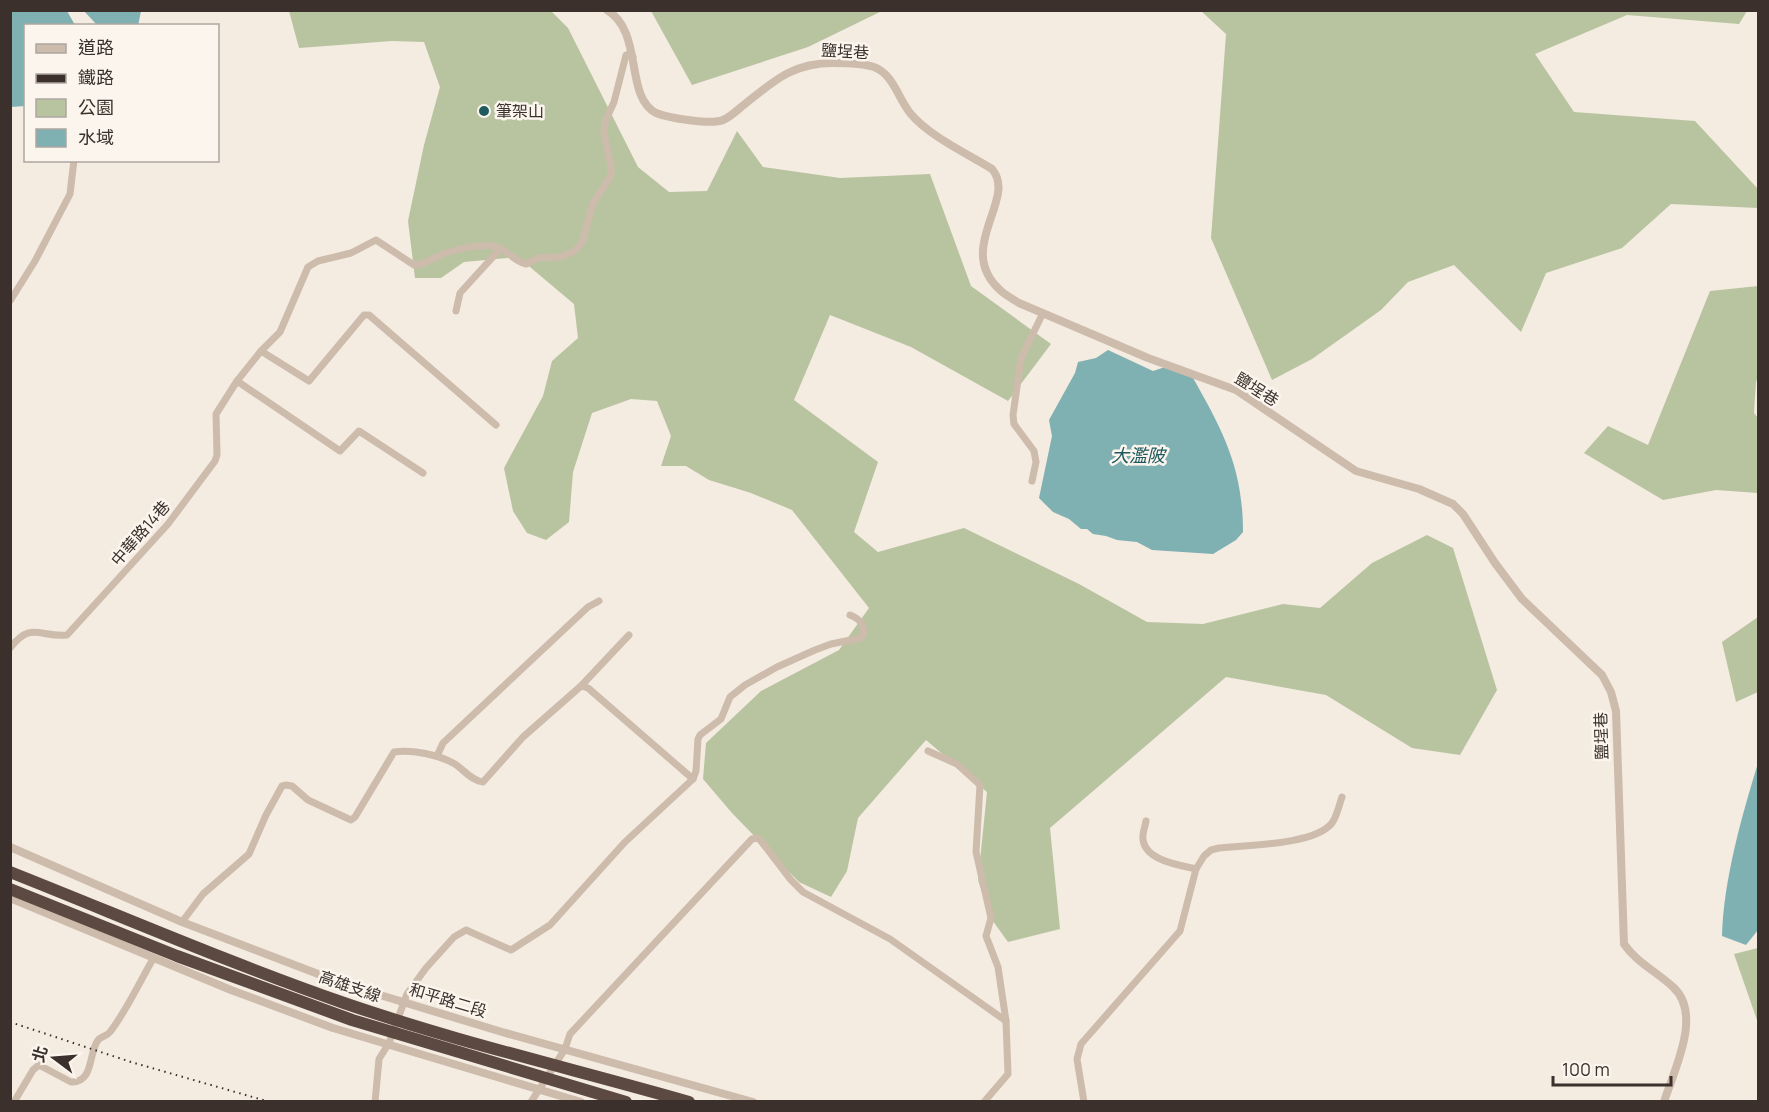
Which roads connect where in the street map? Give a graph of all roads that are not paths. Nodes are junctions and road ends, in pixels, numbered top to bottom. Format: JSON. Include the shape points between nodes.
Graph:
{"nodes":[{"id":1,"x":608,"y":10,"type":"edge"},
{"id":2,"x":633,"y":57,"type":"junction"},
{"id":3,"x":74,"y":162,"type":"edge"},
{"id":4,"x":501,"y":248,"type":"junction"},
{"id":5,"x":10,"y":301,"type":"edge"},
{"id":6,"x":456,"y":311,"type":"dead end"},
{"id":7,"x":1042,"y":313,"type":"junction"},
{"id":8,"x":261,"y":351,"type":"junction"},
{"id":9,"x":237,"y":381,"type":"junction"},
{"id":10,"x":496,"y":425,"type":"dead end"},
{"id":11,"x":423,"y":473,"type":"dead end"},
{"id":12,"x":1032,"y":481,"type":"dead end"},
{"id":13,"x":598,"y":601,"type":"dead end"},
{"id":14,"x":850,"y":615,"type":"dead end"},
{"id":15,"x":629,"y":635,"type":"dead end"},
{"id":16,"x":10,"y":648,"type":"edge"},
{"id":17,"x":581,"y":686,"type":"junction"},
{"id":18,"x":928,"y":751,"type":"dead end"},
{"id":19,"x":437,"y":756,"type":"junction"},
{"id":20,"x":693,"y":779,"type":"junction"},
{"id":21,"x":1342,"y":797,"type":"dead end"},
{"id":22,"x":1146,"y":821,"type":"dead end"},
{"id":23,"x":10,"y":847,"type":"edge"},
{"id":24,"x":1196,"y":869,"type":"junction"},
{"id":25,"x":10,"y":872,"type":"edge"},
{"id":26,"x":10,"y":889,"type":"edge"},
{"id":27,"x":10,"y":898,"type":"edge"},
{"id":28,"x":182,"y":922,"type":"junction"},
{"id":29,"x":153,"y":959,"type":"junction"},
{"id":30,"x":404,"y":1003,"type":"junction"},
{"id":31,"x":1006,"y":1021,"type":"junction"},
{"id":32,"x":389,"y":1043,"type":"junction"},
{"id":33,"x":566,"y":1049,"type":"junction"},
{"id":34,"x":539,"y":1090,"type":"junction"},
{"id":35,"x":14,"y":1101,"type":"edge"},
{"id":36,"x":375,"y":1101,"type":"edge"},
{"id":37,"x":531,"y":1101,"type":"edge"},
{"id":38,"x":581,"y":1101,"type":"edge"},
{"id":39,"x":626,"y":1101,"type":"edge"},
{"id":40,"x":689,"y":1101,"type":"edge"},
{"id":41,"x":753,"y":1101,"type":"edge"},
{"id":42,"x":984,"y":1101,"type":"edge"},
{"id":43,"x":1084,"y":1101,"type":"edge"},
{"id":44,"x":1664,"y":1101,"type":"edge"}],
"edges":[{"from":1,"to":2,"type":"street","name":"鹽埕巷","via":[[620,20]]},
{"from":2,"to":4,"type":"street","via":[[626,55],[605,122],[611,176],[593,203],[578,248],[526,264]]},
{"from":2,"to":7,"type":"street","name":"鹽埕巷","via":[[639,92],[650,108],[665,115],[711,122],[724,119],[799,66],[841,63],[868,65],[883,72],[919,122],[997,175],[995,207],[982,258],[1000,291]]},
{"from":3,"to":5,"type":"street","via":[[70,194]]},
{"from":4,"to":6,"type":"street","via":[[460,293]]},
{"from":4,"to":8,"type":"street","name":"中華路14巷","via":[[488,246],[445,253],[414,265],[376,240],[345,255],[313,263],[304,273],[280,332]]},
{"from":7,"to":12,"type":"street","via":[[1021,358],[1013,415],[1014,424],[1034,451]]},
{"from":7,"to":44,"type":"street","name":"鹽埕巷","via":[[1236,390],[1356,471],[1419,489],[1453,504],[1522,599],[1602,675],[1616,711],[1624,944],[1630,954],[1674,987],[1688,1017]]},
{"from":8,"to":9,"type":"street","name":"中華路14巷"},
{"from":8,"to":10,"type":"street","via":[[309,381],[364,315],[369,315]]},
{"from":9,"to":11,"type":"street","via":[[340,451],[359,431]]},
{"from":9,"to":16,"type":"street","name":"中華路14巷","via":[[216,414],[215,461],[168,524],[67,635],[36,630],[18,638]]},
{"from":13,"to":19,"type":"street","via":[[443,743]]},
{"from":14,"to":20,"type":"street","via":[[862,622],[861,638],[831,644],[777,667],[730,697],[721,719],[698,739]]},
{"from":15,"to":17,"type":"street"},
{"from":17,"to":19,"type":"street","via":[[523,737],[483,782]]},
{"from":17,"to":20,"type":"street"},
{"from":18,"to":31,"type":"street","via":[[957,764],[980,785],[977,861],[991,918],[986,936],[998,967]]},
{"from":19,"to":28,"type":"street","via":[[394,752],[351,820],[308,800],[291,786],[282,786],[249,854],[203,894]]},
{"from":20,"to":30,"type":"street","via":[[625,842],[550,925],[511,950],[466,930],[454,937],[426,968]]},
{"from":21,"to":24,"type":"street","via":[[1331,824],[1318,834],[1211,850]]},
{"from":22,"to":24,"type":"street","via":[[1143,839],[1148,851],[1166,861]]},
{"from":23,"to":28,"type":"street","name":"和平路二段"},
{"from":24,"to":43,"type":"street","via":[[1180,931],[1081,1044],[1077,1059]]},
{"from":25,"to":40,"type":"highway","name":"高雄支線","via":[[345,1003]]},
{"from":26,"to":39,"type":"highway","name":"高雄支線","via":[[352,1020]]},
{"from":27,"to":29,"type":"street"},
{"from":28,"to":30,"type":"street","name":"和平路二段","via":[[313,973]]},
{"from":29,"to":32,"type":"street","via":[[333,1028]]},
{"from":29,"to":35,"type":"street","via":[[111,1030],[98,1041],[83,1078],[71,1083],[39,1065]]},
{"from":30,"to":32,"type":"street"},
{"from":30,"to":33,"type":"street","name":"和平路二段"},
{"from":31,"to":33,"type":"street","via":[[890,939],[803,892],[758,838],[748,842],[570,1034]]},
{"from":31,"to":42,"type":"street","via":[[1008,1074]]},
{"from":32,"to":34,"type":"street"},
{"from":32,"to":36,"type":"street","via":[[378,1059]]},
{"from":33,"to":34,"type":"street"},
{"from":33,"to":41,"type":"street","name":"和平路二段"},
{"from":34,"to":37,"type":"street"},
{"from":34,"to":38,"type":"street"}]}
